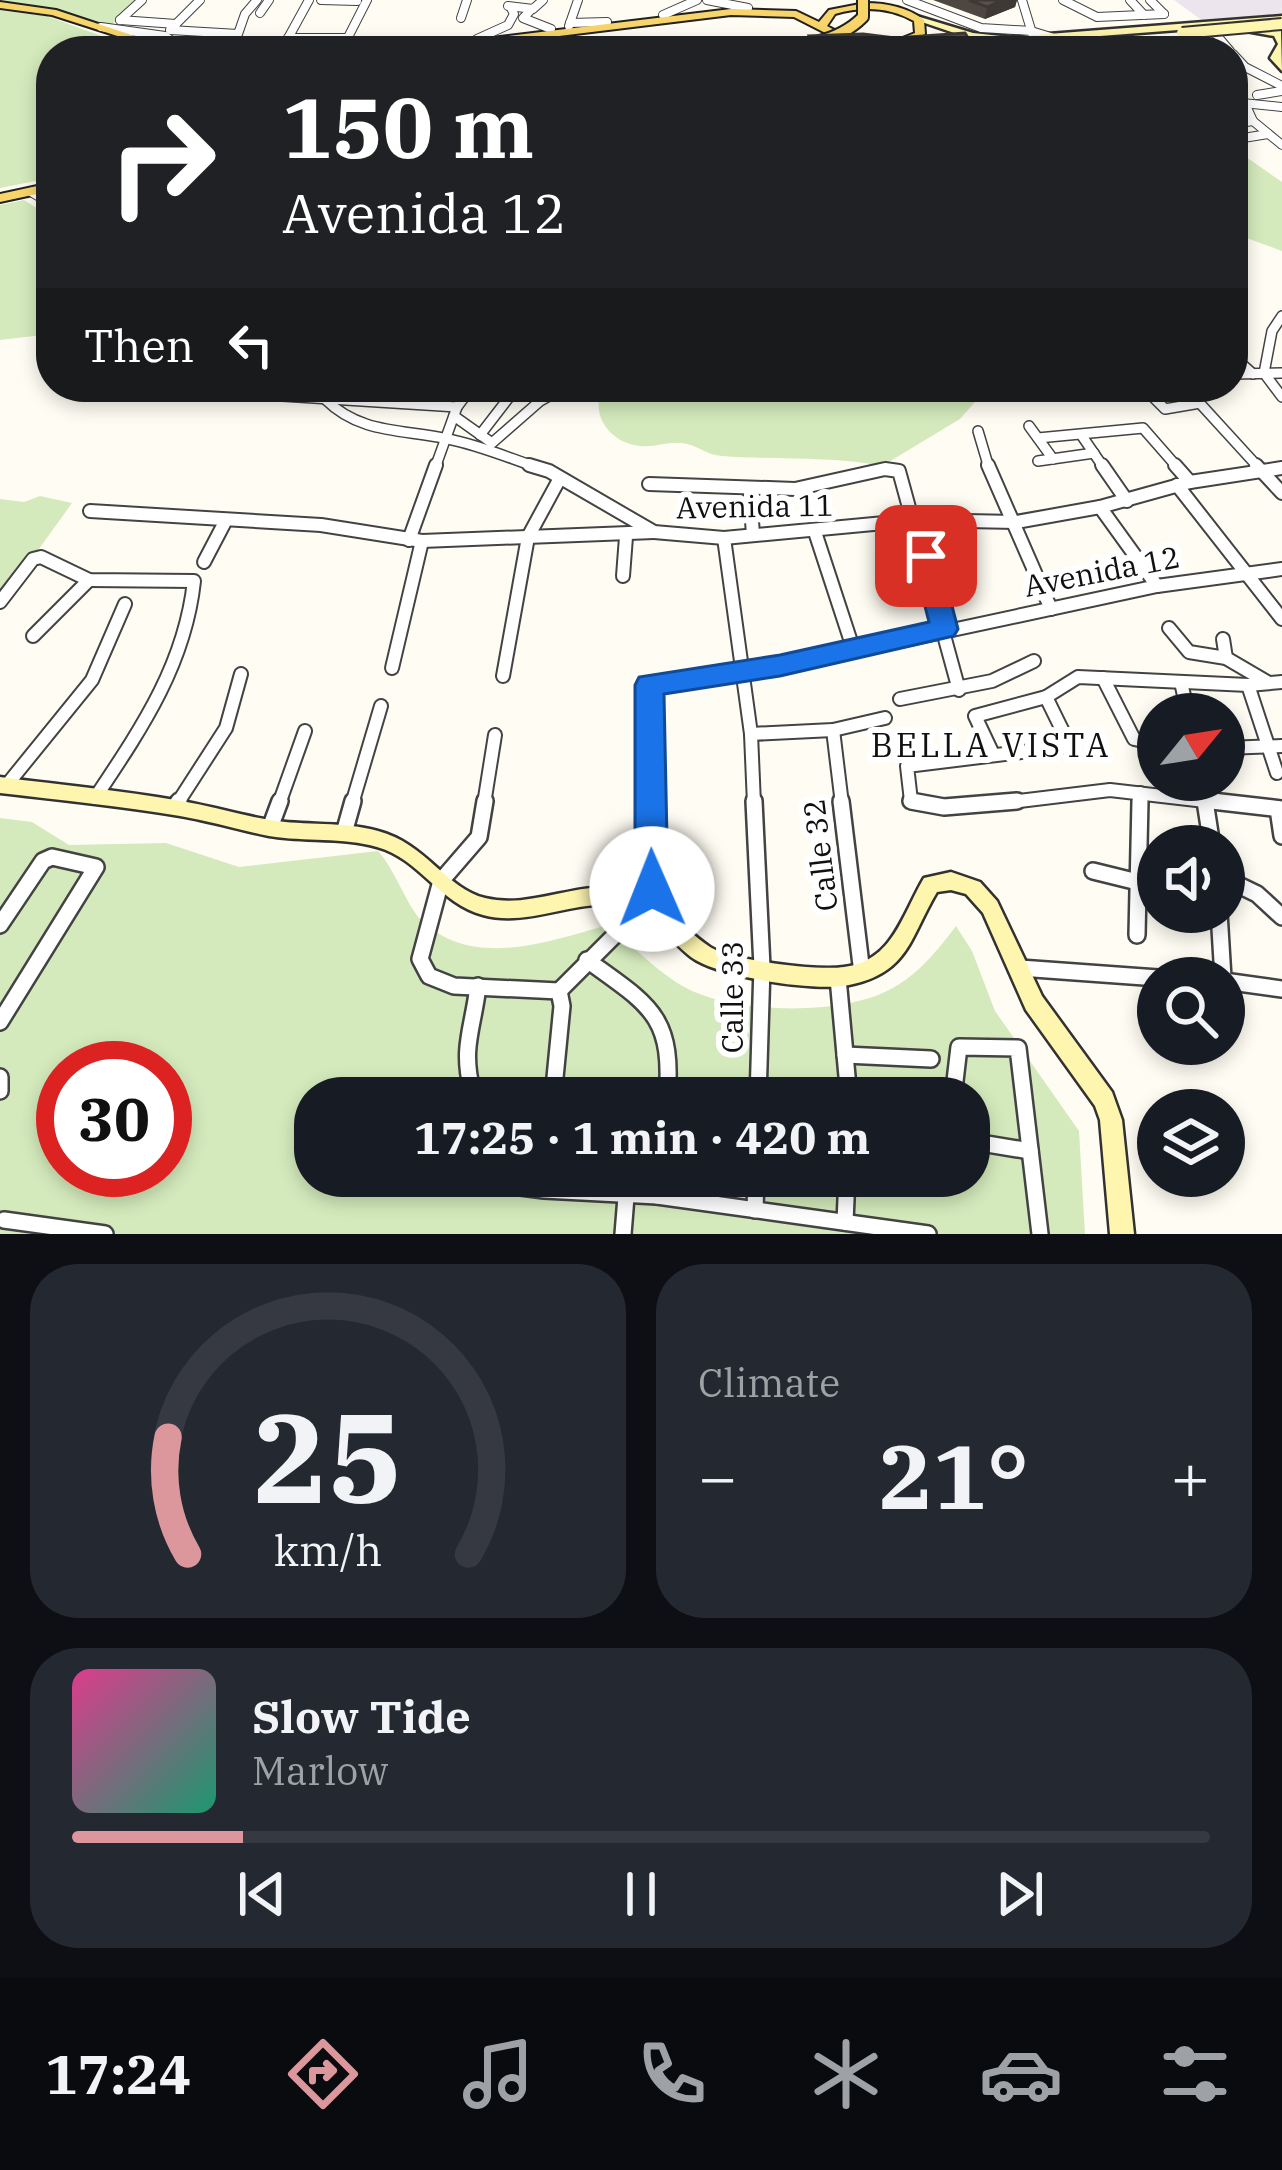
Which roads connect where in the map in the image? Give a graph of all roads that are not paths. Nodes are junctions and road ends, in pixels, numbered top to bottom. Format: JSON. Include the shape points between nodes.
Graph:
{"nodes":[{"id":1,"x":142,"y":0,"type":"edge"},
{"id":2,"x":200,"y":0,"type":"edge"},
{"id":3,"x":257,"y":0,"type":"edge"},
{"id":4,"x":268,"y":0,"type":"edge"},
{"id":5,"x":309,"y":0,"type":"edge"},
{"id":6,"x":321,"y":0,"type":"edge"},
{"id":7,"x":367,"y":0,"type":"edge"},
{"id":8,"x":467,"y":0,"type":"edge"},
{"id":9,"x":578,"y":0,"type":"edge"},
{"id":10,"x":697,"y":0,"type":"edge"},
{"id":11,"x":707,"y":0,"type":"edge"},
{"id":12,"x":881,"y":0,"type":"edge"},
{"id":13,"x":907,"y":0,"type":"edge"},
{"id":14,"x":1022,"y":0,"type":"edge"},
{"id":15,"x":1063,"y":0,"type":"edge"},
{"id":16,"x":1130,"y":0,"type":"edge"},
{"id":17,"x":1150,"y":0,"type":"edge"},
{"id":18,"x":357,"y":1,"type":"edge"},
{"id":19,"x":545,"y":1,"type":"edge"},
{"id":20,"x":508,"y":2,"type":"edge"},
{"id":21,"x":856,"y":3,"type":"edge"},
{"id":22,"x":0,"y":6,"type":"edge"},
{"id":23,"x":748,"y":8,"type":"junction"},
{"id":24,"x":533,"y":9,"type":"junction"},
{"id":25,"x":896,"y":9,"type":"junction"},
{"id":26,"x":805,"y":12,"type":"junction"},
{"id":27,"x":260,"y":13,"type":"dead end"},
{"id":28,"x":663,"y":15,"type":"junction"},
{"id":29,"x":1144,"y":15,"type":"junction"},
{"id":30,"x":913,"y":16,"type":"junction"},
{"id":31,"x":461,"y":18,"type":"dead end"},
{"id":32,"x":1282,"y":24,"type":"edge"},
{"id":33,"x":569,"y":25,"type":"junction"},
{"id":34,"x":824,"y":26,"type":"junction"},
{"id":35,"x":1259,"y":27,"type":"junction"},
{"id":36,"x":1219,"y":28,"type":"junction"},
{"id":37,"x":551,"y":29,"type":"junction"},
{"id":38,"x":1033,"y":35,"type":"junction"},
{"id":39,"x":136,"y":36,"type":"edge"},
{"id":40,"x":136,"y":36,"type":"edge"},
{"id":41,"x":150,"y":36,"type":"edge"},
{"id":42,"x":167,"y":36,"type":"edge"},
{"id":43,"x":219,"y":36,"type":"edge"},
{"id":44,"x":289,"y":36,"type":"edge"},
{"id":45,"x":349,"y":36,"type":"edge"},
{"id":46,"x":483,"y":36,"type":"edge"},
{"id":47,"x":498,"y":36,"type":"edge"},
{"id":48,"x":527,"y":36,"type":"edge"},
{"id":49,"x":808,"y":36,"type":"edge"},
{"id":50,"x":836,"y":36,"type":"edge"},
{"id":51,"x":850,"y":36,"type":"edge"},
{"id":52,"x":914,"y":36,"type":"edge"},
{"id":53,"x":973,"y":36,"type":"edge"},
{"id":54,"x":1004,"y":36,"type":"edge"},
{"id":55,"x":1040,"y":36,"type":"edge"},
{"id":56,"x":1087,"y":36,"type":"edge"},
{"id":57,"x":1146,"y":36,"type":"edge"},
{"id":58,"x":1148,"y":36,"type":"edge"},
{"id":59,"x":1223,"y":36,"type":"edge"},
{"id":60,"x":1282,"y":44,"type":"edge"},
{"id":61,"x":1282,"y":68,"type":"edge"},
{"id":62,"x":1248,"y":69,"type":"edge"},
{"id":63,"x":1282,"y":88,"type":"edge"},
{"id":64,"x":1257,"y":95,"type":"dead end"},
{"id":65,"x":1248,"y":103,"type":"edge"},
{"id":66,"x":1282,"y":107,"type":"edge"},
{"id":67,"x":1248,"y":110,"type":"edge"},
{"id":68,"x":1253,"y":121,"type":"junction"},
{"id":69,"x":1248,"y":122,"type":"edge"},
{"id":70,"x":1268,"y":134,"type":"junction"},
{"id":71,"x":1248,"y":137,"type":"edge"},
{"id":72,"x":1282,"y":145,"type":"edge"},
{"id":73,"x":36,"y":193,"type":"edge"},
{"id":74,"x":36,"y":193,"type":"edge"},
{"id":75,"x":0,"y":195,"type":"edge"},
{"id":76,"x":1282,"y":316,"type":"edge"},
{"id":77,"x":1248,"y":366,"type":"edge"},
{"id":78,"x":1248,"y":373,"type":"edge"},
{"id":79,"x":1258,"y":373,"type":"junction"},
{"id":80,"x":1282,"y":373,"type":"edge"},
{"id":81,"x":1282,"y":397,"type":"edge"},
{"id":82,"x":329,"y":402,"type":"edge"},
{"id":83,"x":358,"y":402,"type":"edge"},
{"id":84,"x":462,"y":402,"type":"edge"},
{"id":85,"x":505,"y":402,"type":"edge"},
{"id":86,"x":538,"y":402,"type":"edge"},
{"id":87,"x":1158,"y":402,"type":"edge"},
{"id":88,"x":1200,"y":403,"type":"joint"},
{"id":89,"x":456,"y":411,"type":"junction"},
{"id":90,"x":1029,"y":426,"type":"dead end"},
{"id":91,"x":978,"y":431,"type":"dead end"},
{"id":92,"x":480,"y":435,"type":"junction"},
{"id":93,"x":1082,"y":436,"type":"junction"},
{"id":94,"x":446,"y":438,"type":"junction"},
{"id":95,"x":1038,"y":438,"type":"junction"},
{"id":96,"x":489,"y":447,"type":"junction"},
{"id":97,"x":1094,"y":453,"type":"junction"},
{"id":98,"x":1053,"y":458,"type":"junction"},
{"id":99,"x":1038,"y":461,"type":"dead end"},
{"id":100,"x":1282,"y":468,"type":"edge"},
{"id":101,"x":1262,"y":472,"type":"junction"},
{"id":102,"x":560,"y":478,"type":"junction"},
{"id":103,"x":649,"y":484,"type":"dead end"},
{"id":104,"x":1184,"y":484,"type":"junction"},
{"id":105,"x":750,"y":491,"type":"junction"},
{"id":106,"x":1282,"y":493,"type":"edge"},
{"id":107,"x":1126,"y":501,"type":"junction"},
{"id":108,"x":1100,"y":507,"type":"junction"},
{"id":109,"x":90,"y":511,"type":"dead end"},
{"id":110,"x":226,"y":520,"type":"junction"},
{"id":111,"x":916,"y":520,"type":"junction"},
{"id":112,"x":1016,"y":522,"type":"junction"},
{"id":113,"x":655,"y":532,"type":"junction"},
{"id":114,"x":815,"y":532,"type":"junction"},
{"id":115,"x":753,"y":536,"type":"junction"},
{"id":116,"x":528,"y":537,"type":"junction"},
{"id":117,"x":626,"y":537,"type":"junction"},
{"id":118,"x":724,"y":538,"type":"junction"},
{"id":119,"x":416,"y":540,"type":"junction"},
{"id":120,"x":204,"y":562,"type":"dead end"},
{"id":121,"x":1282,"y":569,"type":"edge"},
{"id":122,"x":623,"y":576,"type":"dead end"},
{"id":123,"x":1250,"y":576,"type":"junction"},
{"id":124,"x":89,"y":580,"type":"junction"},
{"id":125,"x":1157,"y":586,"type":"junction"},
{"id":126,"x":0,"y":602,"type":"edge"},
{"id":127,"x":125,"y":604,"type":"dead end"},
{"id":128,"x":1051,"y":609,"type":"junction"},
{"id":129,"x":1282,"y":619,"type":"edge"},
{"id":130,"x":1169,"y":628,"type":"dead end"},
{"id":131,"x":944,"y":629,"type":"junction"},
{"id":132,"x":33,"y":636,"type":"dead end"},
{"id":133,"x":1223,"y":639,"type":"dead end"},
{"id":134,"x":854,"y":651,"type":"junction"},
{"id":135,"x":1226,"y":658,"type":"junction"},
{"id":136,"x":1034,"y":661,"type":"dead end"},
{"id":137,"x":392,"y":668,"type":"dead end"},
{"id":138,"x":744,"y":672,"type":"junction"},
{"id":139,"x":241,"y":674,"type":"dead end"},
{"id":140,"x":503,"y":676,"type":"dead end"},
{"id":141,"x":1103,"y":678,"type":"junction"},
{"id":142,"x":1180,"y":682,"type":"junction"},
{"id":143,"x":1275,"y":682,"type":"edge"},
{"id":144,"x":1248,"y":685,"type":"junction"},
{"id":145,"x":959,"y":690,"type":"junction"},
{"id":146,"x":1183,"y":693,"type":"edge"},
{"id":147,"x":1046,"y":697,"type":"junction"},
{"id":148,"x":900,"y":699,"type":"dead end"},
{"id":149,"x":381,"y":706,"type":"dead end"},
{"id":150,"x":884,"y":718,"type":"dead end"},
{"id":151,"x":833,"y":730,"type":"junction"},
{"id":152,"x":305,"y":731,"type":"dead end"},
{"id":153,"x":751,"y":734,"type":"junction"},
{"id":154,"x":495,"y":735,"type":"dead end"},
{"id":155,"x":1137,"y":740,"type":"edge"},
{"id":156,"x":1275,"y":746,"type":"edge"},
{"id":157,"x":1245,"y":747,"type":"edge"},
{"id":158,"x":992,"y":752,"type":"junction"},
{"id":159,"x":1277,"y":773,"type":"dead end"},
{"id":160,"x":3,"y":785,"type":"edge"},
{"id":161,"x":1137,"y":793,"type":"edge"},
{"id":162,"x":94,"y":798,"type":"junction"},
{"id":163,"x":1214,"y":801,"type":"edge"},
{"id":164,"x":176,"y":807,"type":"junction"},
{"id":165,"x":1280,"y":809,"type":"edge"},
{"id":166,"x":270,"y":828,"type":"junction"},
{"id":167,"x":344,"y":833,"type":"junction"},
{"id":168,"x":1282,"y":836,"type":"edge"},
{"id":169,"x":1093,"y":871,"type":"dead end"},
{"id":170,"x":441,"y":881,"type":"junction"},
{"id":171,"x":1137,"y":882,"type":"edge"},
{"id":172,"x":1245,"y":888,"type":"edge"},
{"id":173,"x":645,"y":905,"type":"junction"},
{"id":174,"x":1282,"y":917,"type":"edge"},
{"id":175,"x":0,"y":925,"type":"edge"},
{"id":176,"x":587,"y":960,"type":"junction"},
{"id":177,"x":762,"y":968,"type":"junction"},
{"id":178,"x":1020,"y":968,"type":"junction"},
{"id":179,"x":862,"y":974,"type":"junction"},
{"id":180,"x":1137,"y":977,"type":"edge"},
{"id":181,"x":838,"y":979,"type":"junction"},
{"id":182,"x":1245,"y":983,"type":"edge"},
{"id":183,"x":478,"y":986,"type":"junction"},
{"id":184,"x":1282,"y":988,"type":"edge"},
{"id":185,"x":560,"y":991,"type":"junction"},
{"id":186,"x":0,"y":1022,"type":"edge"},
{"id":187,"x":845,"y":1055,"type":"junction"},
{"id":188,"x":931,"y":1059,"type":"dead end"},
{"id":189,"x":0,"y":1077,"type":"edge"},
{"id":190,"x":466,"y":1077,"type":"edge"},
{"id":191,"x":555,"y":1077,"type":"edge"},
{"id":192,"x":669,"y":1077,"type":"edge"},
{"id":193,"x":759,"y":1077,"type":"edge"},
{"id":194,"x":847,"y":1077,"type":"edge"},
{"id":195,"x":954,"y":1077,"type":"edge"},
{"id":196,"x":0,"y":1091,"type":"edge"},
{"id":197,"x":990,"y":1144,"type":"edge"},
{"id":198,"x":1030,"y":1151,"type":"junction"},
{"id":199,"x":626,"y":1197,"type":"edge"},
{"id":200,"x":702,"y":1197,"type":"edge"},
{"id":201,"x":755,"y":1197,"type":"edge"},
{"id":202,"x":755,"y":1210,"type":"junction"},
{"id":203,"x":4,"y":1220,"type":"dead end"},
{"id":204,"x":851,"y":1226,"type":"edge"},
{"id":205,"x":28,"y":1229,"type":"edge"},
{"id":206,"x":105,"y":1234,"type":"edge"},
{"id":207,"x":622,"y":1234,"type":"edge"},
{"id":208,"x":928,"y":1234,"type":"edge"},
{"id":209,"x":1040,"y":1234,"type":"edge"},
{"id":210,"x":1122,"y":1234,"type":"edge"}],
"edges":[{"from":1,"to":41,"type":"street","via":[[120,20]]},
{"from":2,"to":42,"type":"street"},
{"from":3,"to":43,"type":"street","via":[[238,34]]},
{"from":4,"to":27,"type":"street"},
{"from":5,"to":44,"type":"street"},
{"from":6,"to":18,"type":"street"},
{"from":7,"to":45,"type":"street"},
{"from":8,"to":31,"type":"street"},
{"from":9,"to":33,"type":"street"},
{"from":10,"to":28,"type":"street"},
{"from":11,"to":23,"type":"street"},
{"from":12,"to":25,"type":"main road"},
{"from":13,"to":38,"type":"street","via":[[981,28]]},
{"from":14,"to":38,"type":"street"},
{"from":15,"to":29,"type":"street","via":[[1097,17]]},
{"from":16,"to":29,"type":"street"},
{"from":17,"to":29,"type":"street","via":[[1164,14]]},
{"from":19,"to":24,"type":"street"},
{"from":20,"to":24,"type":"street"},
{"from":20,"to":46,"type":"street","via":[[508,25]]},
{"from":21,"to":25,"type":"main road"},
{"from":21,"to":26,"type":"main road"},
{"from":21,"to":34,"type":"main road","via":[[830,14]]},
{"from":21,"to":51,"type":"main road","bridge":true,"via":[[871,19]]},
{"from":22,"to":39,"type":"main road"},
{"from":22,"to":40,"type":"main road"},
{"from":23,"to":26,"type":"main road"},
{"from":23,"to":28,"type":"main road"},
{"from":24,"to":37,"type":"street","via":[[524,18]]},
{"from":25,"to":30,"type":"main road"},
{"from":26,"to":34,"type":"main road"},
{"from":26,"to":48,"type":"main road","via":[[687,15]]},
{"from":28,"to":33,"type":"main road"},
{"from":30,"to":52,"type":"main road","via":[[922,32]]},
{"from":30,"to":53,"type":"main road"},
{"from":32,"to":35,"type":"main road"},
{"from":32,"to":36,"type":"main road"},
{"from":32,"to":58,"type":"main road","bridge":true},
{"from":33,"to":37,"type":"main road"},
{"from":34,"to":49,"type":"main road"},
{"from":34,"to":50,"type":"main road"},
{"from":35,"to":36,"type":"main road"},
{"from":35,"to":60,"type":"main road","via":[[1278,33]]},
{"from":36,"to":56,"type":"main road"},
{"from":36,"to":57,"type":"main road"},
{"from":36,"to":59,"type":"street"},
{"from":37,"to":47,"type":"main road"},
{"from":38,"to":54,"type":"main road"},
{"from":38,"to":55,"type":"main road"},
{"from":60,"to":61,"type":"main road","via":[[1275,58]]},
{"from":62,"to":63,"type":"street"},
{"from":63,"to":64,"type":"street"},
{"from":65,"to":66,"type":"street"},
{"from":67,"to":68,"type":"street"},
{"from":68,"to":69,"type":"street"},
{"from":68,"to":70,"type":"street"},
{"from":70,"to":71,"type":"street"},
{"from":70,"to":72,"type":"street"},
{"from":73,"to":75,"type":"main road"},
{"from":74,"to":75,"type":"main road"},
{"from":76,"to":79,"type":"street"},
{"from":77,"to":79,"type":"street"},
{"from":78,"to":79,"type":"street"},
{"from":79,"to":80,"type":"street"},
{"from":79,"to":81,"type":"street"},
{"from":82,"to":94,"type":"street","name":"Avenida 11","via":[[399,435]]},
{"from":83,"to":89,"type":"street"},
{"from":84,"to":89,"type":"street"},
{"from":85,"to":92,"type":"street"},
{"from":86,"to":96,"type":"street"},
{"from":87,"to":88,"type":"street","via":[[1165,410]]},
{"from":88,"to":101,"type":"street"},
{"from":89,"to":92,"type":"street"},
{"from":89,"to":94,"type":"street"},
{"from":90,"to":95,"type":"street"},
{"from":91,"to":112,"type":"street"},
{"from":92,"to":96,"type":"street"},
{"from":93,"to":95,"type":"street"},
{"from":93,"to":97,"type":"street"},
{"from":93,"to":104,"type":"street","via":[[1143,428]]},
{"from":94,"to":96,"type":"street","name":"Avenida 11"},
{"from":94,"to":119,"type":"street"},
{"from":95,"to":98,"type":"street"},
{"from":96,"to":102,"type":"street","name":"Avenida 11"},
{"from":97,"to":98,"type":"street"},
{"from":97,"to":107,"type":"street"},
{"from":98,"to":99,"type":"street"},
{"from":100,"to":101,"type":"street","name":"Avenida 11"},
{"from":101,"to":104,"type":"street","name":"Avenida 11"},
{"from":101,"to":106,"type":"street"},
{"from":102,"to":113,"type":"street","name":"Avenida 11"},
{"from":102,"to":116,"type":"street"},
{"from":103,"to":105,"type":"street"},
{"from":104,"to":107,"type":"street","name":"Avenida 11"},
{"from":104,"to":123,"type":"street"},
{"from":105,"to":111,"type":"street","via":[[892,468],[903,476]]},
{"from":105,"to":115,"type":"street"},
{"from":107,"to":108,"type":"street","name":"Avenida 11"},
{"from":108,"to":112,"type":"street","name":"Avenida 11"},
{"from":108,"to":125,"type":"street"},
{"from":109,"to":110,"type":"street"},
{"from":110,"to":119,"type":"street"},
{"from":110,"to":120,"type":"street"},
{"from":111,"to":112,"type":"street","name":"Avenida 11"},
{"from":111,"to":114,"type":"street","name":"Avenida 11"},
{"from":111,"to":131,"type":"street"},
{"from":112,"to":128,"type":"street"},
{"from":113,"to":117,"type":"street"},
{"from":113,"to":118,"type":"street","name":"Avenida 11"},
{"from":114,"to":115,"type":"street","name":"Avenida 11"},
{"from":114,"to":134,"type":"street"},
{"from":115,"to":118,"type":"street","name":"Avenida 11"},
{"from":116,"to":117,"type":"street"},
{"from":116,"to":119,"type":"street"},
{"from":116,"to":140,"type":"street"},
{"from":117,"to":122,"type":"street"},
{"from":118,"to":138,"type":"street","name":"Calle 33"},
{"from":119,"to":137,"type":"street"},
{"from":121,"to":123,"type":"street","name":"Avenida 12"},
{"from":123,"to":125,"type":"street","name":"Avenida 12"},
{"from":123,"to":129,"type":"street"},
{"from":124,"to":126,"type":"street","via":[[40,557]]},
{"from":124,"to":132,"type":"street"},
{"from":124,"to":162,"type":"street","via":[[194,581],[193,618],[173,678]]},
{"from":125,"to":128,"type":"street","name":"Avenida 12"},
{"from":127,"to":160,"type":"street","via":[[97,679]]},
{"from":128,"to":131,"type":"street","name":"Avenida 12"},
{"from":130,"to":135,"type":"street","via":[[1189,652]]},
{"from":131,"to":134,"type":"street","name":"Avenida 12"},
{"from":131,"to":145,"type":"street"},
{"from":133,"to":135,"type":"street"},
{"from":134,"to":138,"type":"street","name":"Avenida 12"},
{"from":135,"to":143,"type":"street"},
{"from":136,"to":145,"type":"street"},
{"from":138,"to":153,"type":"street","name":"Calle 33"},
{"from":138,"to":173,"type":"street","name":"Avenida 12","via":[[650,685],[652,889]]},
{"from":139,"to":164,"type":"street","via":[[227,732]]},
{"from":141,"to":142,"type":"street"},
{"from":141,"to":147,"type":"street","via":[[1078,676]]},
{"from":141,"to":155,"type":"street"},
{"from":142,"to":144,"type":"street"},
{"from":142,"to":146,"type":"street"},
{"from":143,"to":144,"type":"street"},
{"from":144,"to":156,"type":"street"},
{"from":145,"to":148,"type":"street"},
{"from":147,"to":158,"type":"street","via":[[975,716]]},
{"from":147,"to":158,"type":"street","via":[[1070,746]]},
{"from":149,"to":167,"type":"street"},
{"from":150,"to":151,"type":"street"},
{"from":151,"to":153,"type":"street"},
{"from":151,"to":179,"type":"street","name":"Calle 32"},
{"from":152,"to":166,"type":"street"},
{"from":153,"to":177,"type":"street","name":"Calle 33"},
{"from":154,"to":170,"type":"street","via":[[479,837]]},
{"from":156,"to":157,"type":"street"},
{"from":156,"to":159,"type":"street"},
{"from":158,"to":161,"type":"street","via":[[907,766],[911,801]]},
{"from":160,"to":162,"type":"main road"},
{"from":162,"to":164,"type":"main road"},
{"from":163,"to":165,"type":"street"},
{"from":164,"to":166,"type":"main road"},
{"from":165,"to":168,"type":"street"},
{"from":166,"to":167,"type":"main road"},
{"from":167,"to":170,"type":"main road","via":[[384,840]]},
{"from":169,"to":171,"type":"street"},
{"from":170,"to":173,"type":"main road","via":[[455,896],[516,911],[601,896]]},
{"from":170,"to":183,"type":"street","via":[[420,958],[429,976]]},
{"from":172,"to":174,"type":"street"},
{"from":173,"to":176,"type":"street"},
{"from":173,"to":177,"type":"main road","via":[[709,958]]},
{"from":175,"to":186,"type":"street","via":[[43,861],[96,867]]},
{"from":176,"to":185,"type":"street"},
{"from":176,"to":192,"type":"street","via":[[668,1029]]},
{"from":177,"to":181,"type":"main road"},
{"from":177,"to":193,"type":"street","name":"Calle 33"},
{"from":178,"to":179,"type":"main road","via":[[989,908],[973,888],[951,880],[931,884],[905,945]]},
{"from":178,"to":180,"type":"street"},
{"from":178,"to":210,"type":"main road","via":[[1034,1003],[1104,1100]]},
{"from":179,"to":181,"type":"main road"},
{"from":181,"to":187,"type":"street"},
{"from":182,"to":184,"type":"street"},
{"from":183,"to":185,"type":"street"},
{"from":183,"to":190,"type":"street","via":[[463,1054]]},
{"from":185,"to":191,"type":"street"},
{"from":187,"to":188,"type":"street"},
{"from":187,"to":194,"type":"street"},
{"from":189,"to":196,"type":"street"},
{"from":195,"to":198,"type":"street","via":[[959,1047],[1018,1048]]},
{"from":197,"to":198,"type":"street"},
{"from":198,"to":209,"type":"street"},
{"from":199,"to":207,"type":"street"},
{"from":200,"to":202,"type":"street"},
{"from":201,"to":202,"type":"street"},
{"from":202,"to":204,"type":"street"},
{"from":203,"to":205,"type":"street"},
{"from":204,"to":208,"type":"street"},
{"from":205,"to":206,"type":"street"}]}
